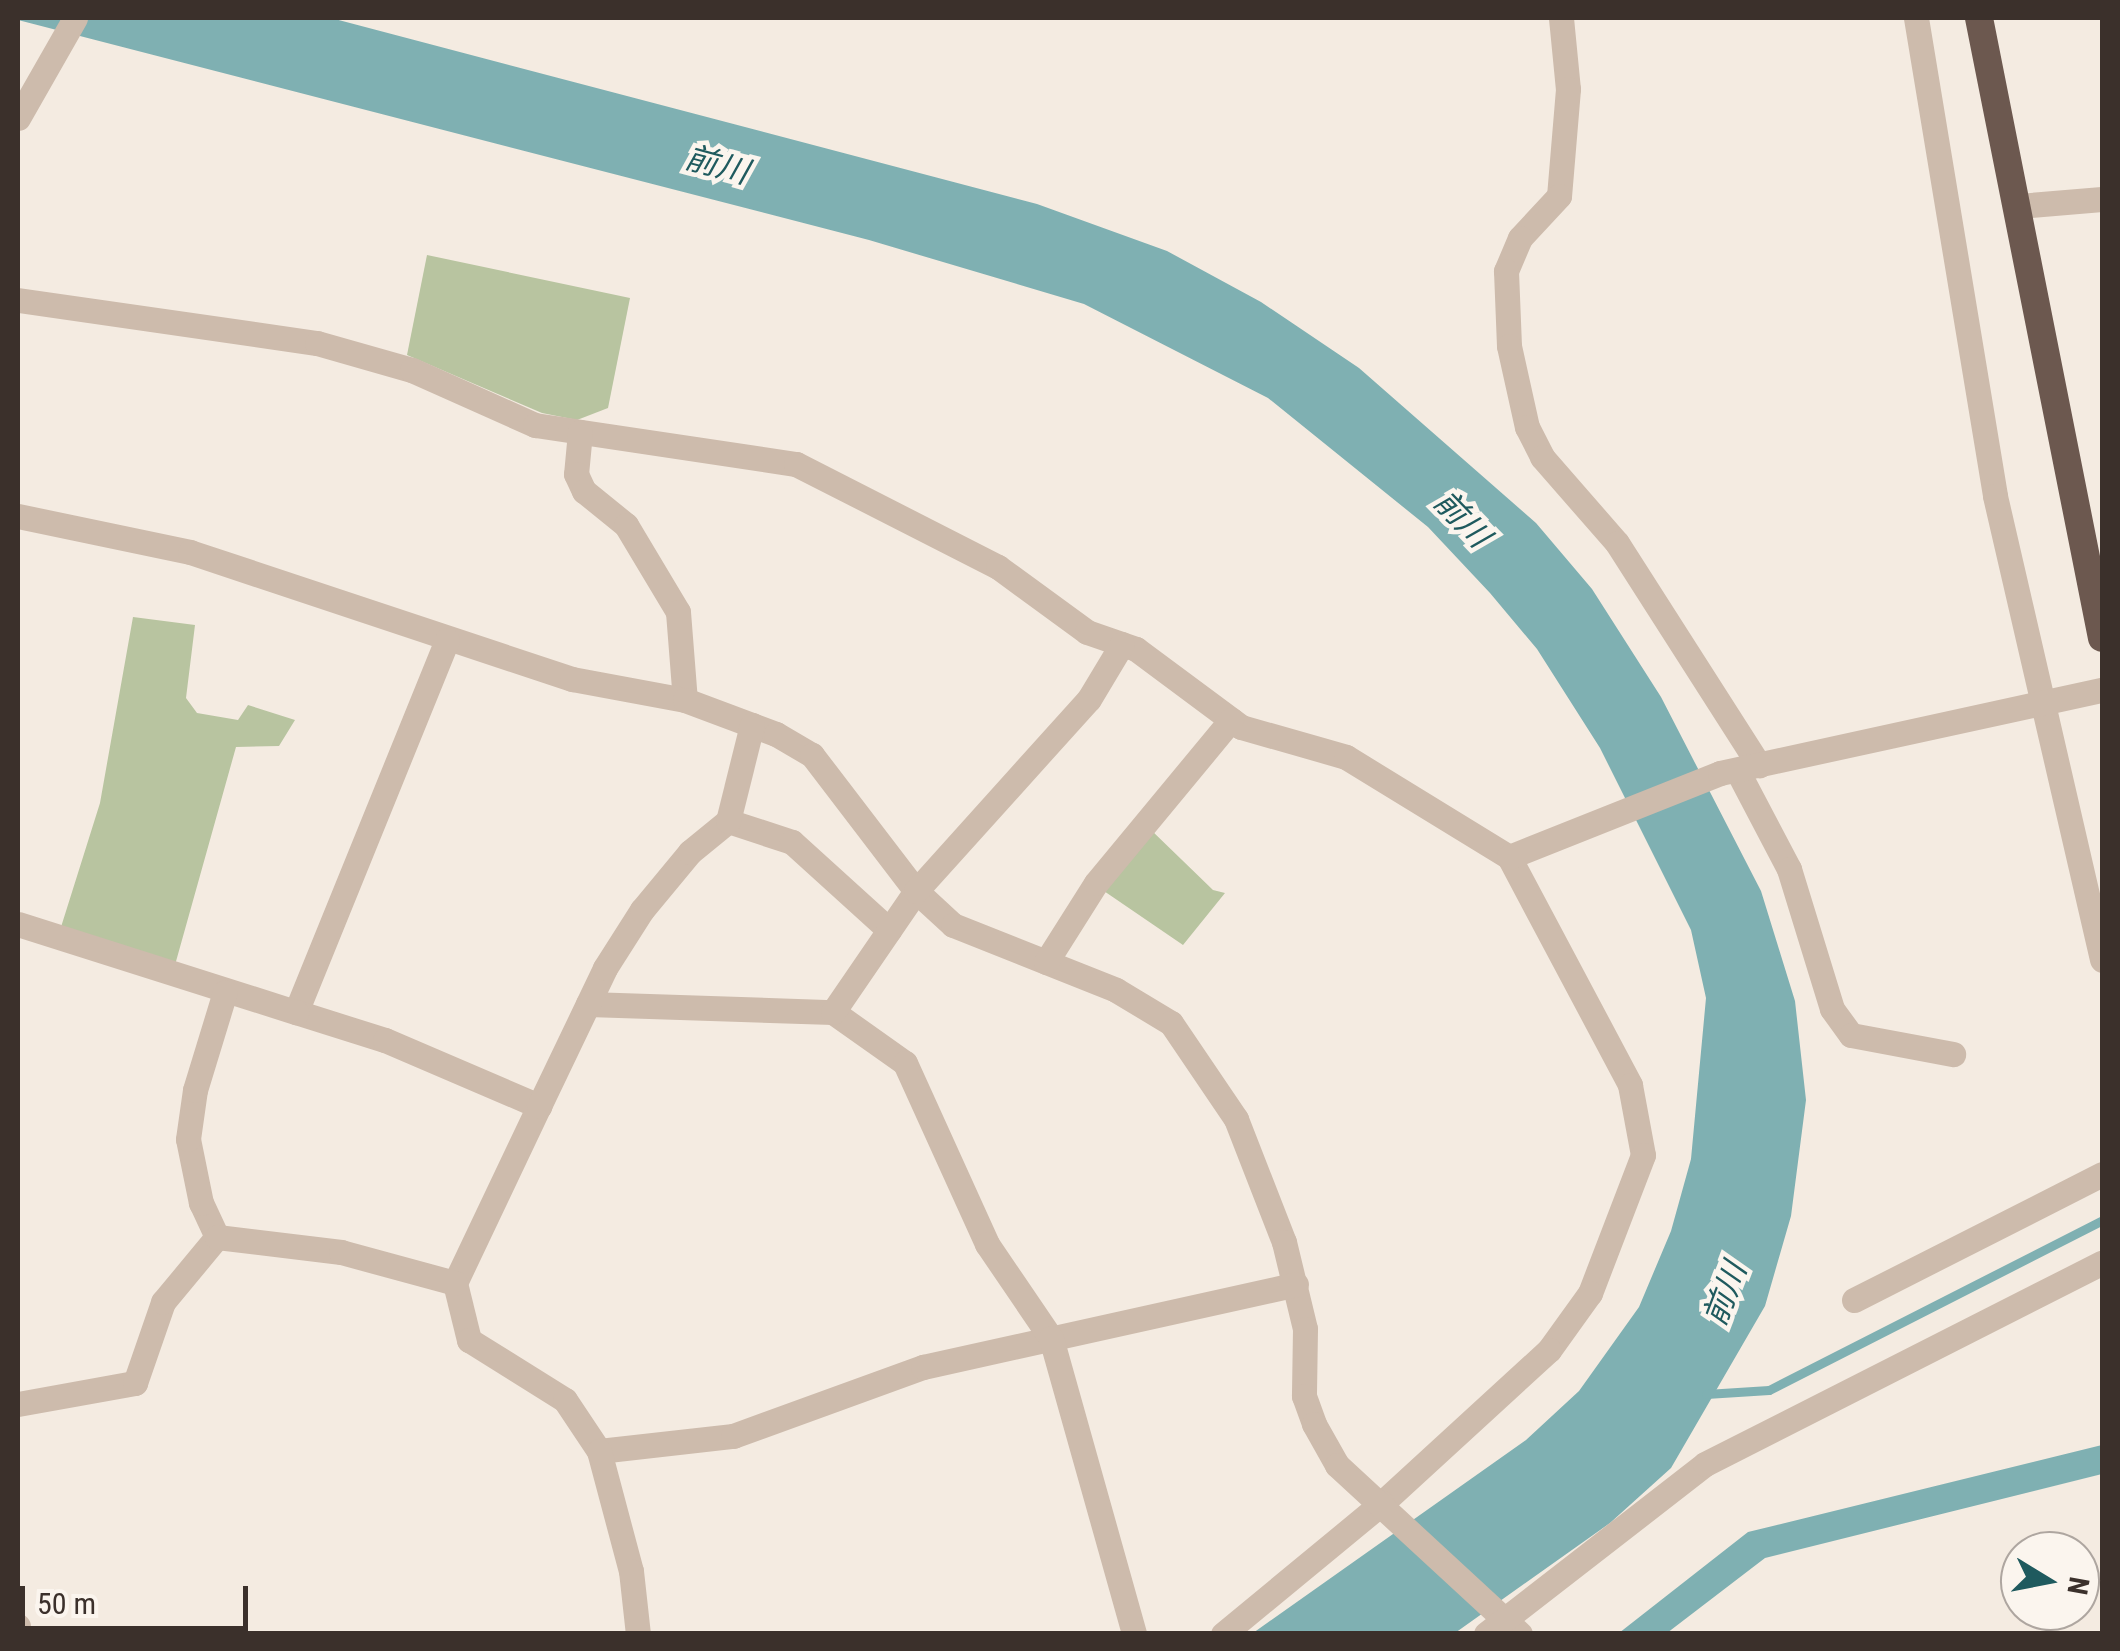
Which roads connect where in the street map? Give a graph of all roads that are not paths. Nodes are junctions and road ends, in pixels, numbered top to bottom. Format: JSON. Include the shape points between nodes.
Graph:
{"nodes":[{"id":1,"x":74,"y":18,"type":"edge"},
{"id":2,"x":1561,"y":18,"type":"edge"},
{"id":3,"x":1916,"y":18,"type":"edge"},
{"id":4,"x":1979,"y":18,"type":"edge"},
{"id":5,"x":18,"y":118,"type":"edge"},
{"id":6,"x":2102,"y":199,"type":"edge"},
{"id":7,"x":2018,"y":206,"type":"junction"},
{"id":8,"x":18,"y":300,"type":"edge"},
{"id":9,"x":580,"y":432,"type":"junction"},
{"id":10,"x":18,"y":516,"type":"edge"},
{"id":11,"x":2102,"y":638,"type":"edge"},
{"id":12,"x":447,"y":640,"type":"junction"},
{"id":13,"x":1122,"y":644,"type":"junction"},
{"id":14,"x":2102,"y":690,"type":"edge"},
{"id":15,"x":685,"y":700,"type":"junction"},
{"id":16,"x":2046,"y":701,"type":"junction"},
{"id":17,"x":1232,"y":720,"type":"junction"},
{"id":18,"x":752,"y":725,"type":"junction"},
{"id":19,"x":1739,"y":769,"type":"junction"},
{"id":20,"x":728,"y":822,"type":"junction"},
{"id":21,"x":1509,"y":857,"type":"junction"},
{"id":22,"x":916,"y":891,"type":"junction"},
{"id":23,"x":18,"y":924,"type":"edge"},
{"id":24,"x":889,"y":930,"type":"junction"},
{"id":25,"x":2102,"y":960,"type":"edge"},
{"id":26,"x":1046,"y":962,"type":"junction"},
{"id":27,"x":225,"y":992,"type":"junction"},
{"id":28,"x":588,"y":1004,"type":"junction"},
{"id":29,"x":296,"y":1012,"type":"junction"},
{"id":30,"x":834,"y":1012,"type":"junction"},
{"id":31,"x":1953,"y":1054,"type":"dead end"},
{"id":32,"x":539,"y":1106,"type":"junction"},
{"id":33,"x":2102,"y":1174,"type":"edge"},
{"id":34,"x":217,"y":1236,"type":"junction"},
{"id":35,"x":2102,"y":1262,"type":"edge"},
{"id":36,"x":456,"y":1283,"type":"junction"},
{"id":37,"x":1296,"y":1284,"type":"junction"},
{"id":38,"x":1854,"y":1300,"type":"dead end"},
{"id":39,"x":1051,"y":1338,"type":"junction"},
{"id":40,"x":18,"y":1404,"type":"edge"},
{"id":41,"x":599,"y":1452,"type":"junction"},
{"id":42,"x":1388,"y":1510,"type":"junction"},
{"id":43,"x":1510,"y":1620,"type":"edge"},
{"id":44,"x":18,"y":1626,"type":"edge"},
{"id":45,"x":18,"y":1634,"type":"edge"},
{"id":46,"x":638,"y":1634,"type":"edge"},
{"id":47,"x":1134,"y":1634,"type":"edge"},
{"id":48,"x":1223,"y":1634,"type":"edge"},
{"id":49,"x":1486,"y":1634,"type":"edge"}],
"edges":[{"from":1,"to":5,"type":"street"},
{"from":2,"to":19,"type":"street","via":[[1568,89],[1559,196],[1520,238],[1506,272],[1509,346],[1527,427],[1542,457],[1617,543]]},
{"from":3,"to":16,"type":"street","via":[[1994,496]]},
{"from":4,"to":7,"type":"highway"},
{"from":6,"to":7,"type":"street"},
{"from":7,"to":11,"type":"highway"},
{"from":8,"to":9,"type":"street","via":[[317,344],[412,370],[535,426]]},
{"from":9,"to":13,"type":"street","via":[[796,464],[998,568],[1087,632]]},
{"from":9,"to":15,"type":"street","via":[[576,474],[584,491],[626,525],[678,612]]},
{"from":10,"to":12,"type":"street","via":[[190,552]]},
{"from":12,"to":15,"type":"street","via":[[629,694]]},
{"from":12,"to":29,"type":"street"},
{"from":13,"to":17,"type":"street"},
{"from":13,"to":22,"type":"street","via":[[1089,699]]},
{"from":14,"to":16,"type":"street"},
{"from":15,"to":18,"type":"street"},
{"from":16,"to":19,"type":"street"},
{"from":16,"to":25,"type":"street"},
{"from":17,"to":21,"type":"street","via":[[1346,756]]},
{"from":17,"to":26,"type":"street","via":[[1096,882]]},
{"from":18,"to":20,"type":"street"},
{"from":18,"to":22,"type":"street","via":[[812,756]]},
{"from":19,"to":21,"type":"street"},
{"from":19,"to":31,"type":"street","via":[[1789,869],[1832,1009],[1852,1035]]},
{"from":20,"to":24,"type":"street","via":[[792,842]]},
{"from":20,"to":28,"type":"street","via":[[690,852],[642,910]]},
{"from":21,"to":42,"type":"street","via":[[1630,1085],[1644,1155],[1590,1293],[1548,1350]]},
{"from":22,"to":24,"type":"street"},
{"from":22,"to":26,"type":"street","via":[[952,925]]},
{"from":23,"to":27,"type":"street"},
{"from":24,"to":30,"type":"street"},
{"from":26,"to":37,"type":"street","via":[[1116,990],[1171,1022],[1205,1064],[1236,1118]]},
{"from":27,"to":29,"type":"street"},
{"from":27,"to":34,"type":"street","via":[[195,1090],[188,1139],[201,1203]]},
{"from":28,"to":30,"type":"street"},
{"from":28,"to":32,"type":"street"},
{"from":29,"to":32,"type":"street","via":[[385,1040]]},
{"from":30,"to":39,"type":"street","via":[[912,1073],[987,1244]]},
{"from":32,"to":36,"type":"street"},
{"from":33,"to":38,"type":"street"},
{"from":34,"to":36,"type":"street","via":[[341,1252]]},
{"from":34,"to":40,"type":"street","via":[[163,1302],[135,1383]]},
{"from":35,"to":43,"type":"street","via":[[1705,1464]]},
{"from":36,"to":41,"type":"street","via":[[469,1340],[565,1400]]},
{"from":37,"to":39,"type":"street"},
{"from":37,"to":42,"type":"street","via":[[1305,1328],[1304,1396],[1314,1424],[1337,1465]]},
{"from":39,"to":41,"type":"street","via":[[923,1367],[732,1436]]},
{"from":39,"to":47,"type":"street","via":[[1124,1618]]},
{"from":41,"to":46,"type":"street","via":[[631,1571]]},
{"from":42,"to":43,"type":"street"},
{"from":42,"to":48,"type":"street"},
{"from":43,"to":49,"type":"street"},
{"from":44,"to":45,"type":"street"}]}
